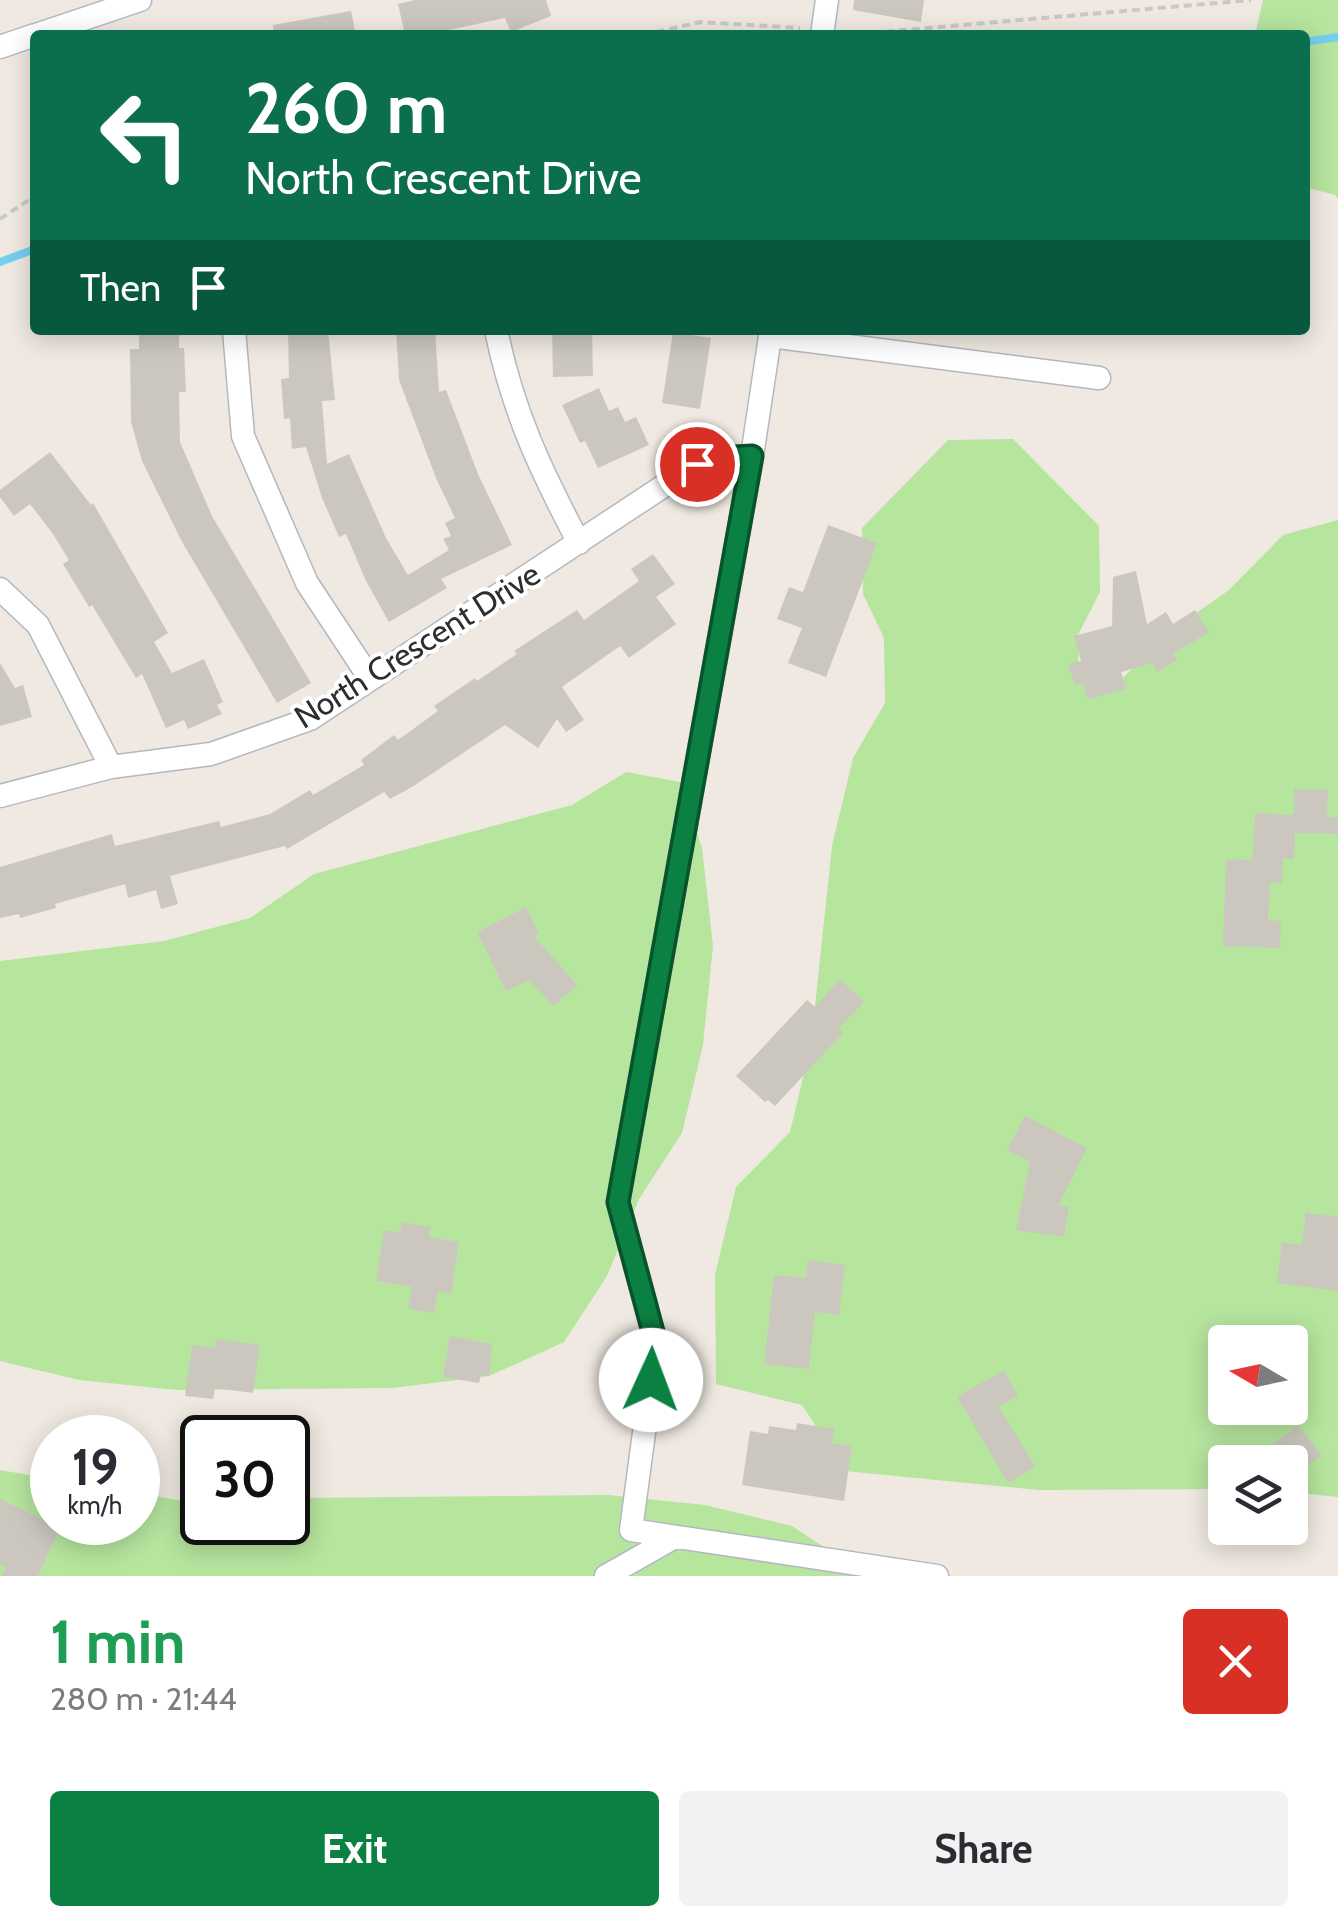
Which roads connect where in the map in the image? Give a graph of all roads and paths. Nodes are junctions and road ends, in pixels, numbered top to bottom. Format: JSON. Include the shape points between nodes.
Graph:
{"nodes":[{"id":1,"x":140,"y":0,"type":"edge"},
{"id":2,"x":828,"y":0,"type":"edge"},
{"id":3,"x":1251,"y":0,"type":"edge"},
{"id":4,"x":50,"y":30,"type":"edge"},
{"id":5,"x":666,"y":30,"type":"edge"},
{"id":6,"x":790,"y":30,"type":"edge"},
{"id":7,"x":813,"y":30,"type":"edge"},
{"id":8,"x":904,"y":30,"type":"edge"},
{"id":9,"x":30,"y":37,"type":"edge"},
{"id":10,"x":0,"y":47,"type":"edge"},
{"id":11,"x":30,"y":199,"type":"edge"},
{"id":12,"x":0,"y":219,"type":"edge"},
{"id":13,"x":234,"y":335,"type":"edge"},
{"id":14,"x":497,"y":335,"type":"edge"},
{"id":15,"x":771,"y":335,"type":"edge"},
{"id":16,"x":786,"y":335,"type":"edge"},
{"id":17,"x":1099,"y":378,"type":"dead end"},
{"id":18,"x":752,"y":456,"type":"junction"},
{"id":19,"x":578,"y":543,"type":"junction"},
{"id":20,"x":0,"y":590,"type":"edge"},
{"id":21,"x":369,"y":678,"type":"junction"},
{"id":22,"x":112,"y":767,"type":"junction"},
{"id":23,"x":0,"y":796,"type":"edge"},
{"id":24,"x":675,"y":1537,"type":"junction"},
{"id":25,"x":606,"y":1576,"type":"edge"},
{"id":26,"x":937,"y":1576,"type":"edge"}],
"edges":[{"from":1,"to":4,"type":"street"},
{"from":2,"to":7,"type":"street"},
{"from":3,"to":8,"type":"path"},
{"from":5,"to":6,"type":"path","via":[[700,22]]},
{"from":9,"to":10,"type":"street"},
{"from":11,"to":12,"type":"path"},
{"from":13,"to":21,"type":"street","via":[[243,436],[307,583]]},
{"from":14,"to":19,"type":"street","via":[[508,388]]},
{"from":15,"to":18,"type":"street"},
{"from":16,"to":17,"type":"street"},
{"from":18,"to":19,"type":"street","name":"North Crescent Drive","via":[[697,464]]},
{"from":18,"to":24,"type":"street","via":[[618,1202],[656,1343],[631,1530]]},
{"from":19,"to":21,"type":"street","name":"North Crescent Drive"},
{"from":20,"to":22,"type":"street","via":[[38,625]]},
{"from":21,"to":22,"type":"street","name":"North Crescent Drive","via":[[310,719],[211,754]]},
{"from":22,"to":23,"type":"street","name":"North Crescent Drive"},
{"from":24,"to":25,"type":"street"},
{"from":24,"to":26,"type":"street"}]}
